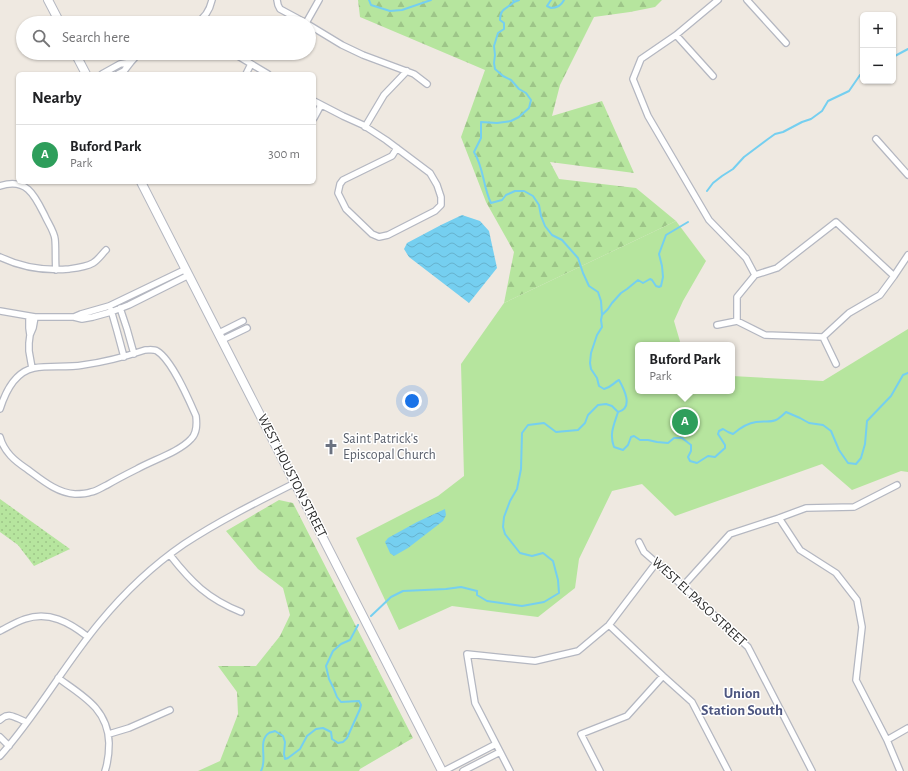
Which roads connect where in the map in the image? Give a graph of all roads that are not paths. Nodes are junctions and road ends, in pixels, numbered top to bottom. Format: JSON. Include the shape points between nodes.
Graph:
{"nodes":[{"id":1,"x":48,"y":0,"type":"edge"},
{"id":2,"x":212,"y":0,"type":"edge"},
{"id":3,"x":277,"y":0,"type":"edge"},
{"id":4,"x":318,"y":0,"type":"edge"},
{"id":5,"x":718,"y":0,"type":"edge"},
{"id":6,"x":747,"y":0,"type":"edge"},
{"id":7,"x":56,"y":16,"type":"edge"},
{"id":8,"x":204,"y":16,"type":"edge"},
{"id":9,"x":293,"y":16,"type":"edge"},
{"id":10,"x":310,"y":16,"type":"edge"},
{"id":11,"x":316,"y":29,"type":"edge"},
{"id":12,"x":676,"y":35,"type":"junction"},
{"id":13,"x":786,"y":43,"type":"dead end"},
{"id":14,"x":79,"y":60,"type":"edge"},
{"id":15,"x":244,"y":60,"type":"edge"},
{"id":16,"x":131,"y":62,"type":"joint"},
{"id":17,"x":251,"y":64,"type":"junction"},
{"id":18,"x":116,"y":67,"type":"junction"},
{"id":19,"x":407,"y":71,"type":"junction"},
{"id":20,"x":85,"y":72,"type":"edge"},
{"id":21,"x":106,"y":72,"type":"edge"},
{"id":22,"x":118,"y":72,"type":"edge"},
{"id":23,"x":122,"y":72,"type":"edge"},
{"id":24,"x":247,"y":72,"type":"edge"},
{"id":25,"x":265,"y":72,"type":"edge"},
{"id":26,"x":712,"y":76,"type":"dead end"},
{"id":27,"x":427,"y":84,"type":"dead end"},
{"id":28,"x":316,"y":102,"type":"edge"},
{"id":29,"x":321,"y":105,"type":"junction"},
{"id":30,"x":316,"y":114,"type":"edge"},
{"id":31,"x":365,"y":127,"type":"junction"},
{"id":32,"x":876,"y":139,"type":"dead end"},
{"id":33,"x":397,"y":148,"type":"junction"},
{"id":34,"x":908,"y":175,"type":"edge"},
{"id":35,"x":142,"y":184,"type":"edge"},
{"id":36,"x":0,"y":186,"type":"edge"},
{"id":37,"x":106,"y":250,"type":"dead end"},
{"id":38,"x":908,"y":255,"type":"edge"},
{"id":39,"x":0,"y":258,"type":"edge"},
{"id":40,"x":56,"y":270,"type":"junction"},
{"id":41,"x":187,"y":272,"type":"junction"},
{"id":42,"x":755,"y":275,"type":"junction"},
{"id":43,"x":894,"y":276,"type":"junction"},
{"id":44,"x":109,"y":306,"type":"junction"},
{"id":45,"x":120,"y":308,"type":"junction"},
{"id":46,"x":0,"y":311,"type":"edge"},
{"id":47,"x":112,"y":312,"type":"junction"},
{"id":48,"x":32,"y":317,"type":"junction"},
{"id":49,"x":74,"y":317,"type":"junction"},
{"id":50,"x":243,"y":321,"type":"dead end"},
{"id":51,"x":738,"y":321,"type":"junction"},
{"id":52,"x":125,"y":323,"type":"junction"},
{"id":53,"x":717,"y":325,"type":"dead end"},
{"id":54,"x":116,"y":326,"type":"junction"},
{"id":55,"x":247,"y":328,"type":"dead end"},
{"id":56,"x":220,"y":337,"type":"junction"},
{"id":57,"x":823,"y":337,"type":"junction"},
{"id":58,"x":134,"y":354,"type":"junction"},
{"id":59,"x":124,"y":357,"type":"junction"},
{"id":60,"x":836,"y":364,"type":"dead end"},
{"id":61,"x":32,"y":368,"type":"junction"},
{"id":62,"x":0,"y":409,"type":"edge"},
{"id":63,"x":0,"y":437,"type":"edge"},
{"id":64,"x":295,"y":483,"type":"junction"},
{"id":65,"x":897,"y":485,"type":"dead end"},
{"id":66,"x":779,"y":518,"type":"junction"},
{"id":67,"x":639,"y":542,"type":"dead end"},
{"id":68,"x":170,"y":555,"type":"junction"},
{"id":69,"x":656,"y":563,"type":"junction"},
{"id":70,"x":683,"y":586,"type":"junction"},
{"id":71,"x":241,"y":612,"type":"dead end"},
{"id":72,"x":610,"y":625,"type":"junction"},
{"id":73,"x":0,"y":631,"type":"edge"},
{"id":74,"x":88,"y":637,"type":"junction"},
{"id":75,"x":663,"y":676,"type":"junction"},
{"id":76,"x":58,"y":678,"type":"junction"},
{"id":77,"x":170,"y":710,"type":"dead end"},
{"id":78,"x":0,"y":720,"type":"edge"},
{"id":79,"x":26,"y":722,"type":"junction"},
{"id":80,"x":908,"y":728,"type":"edge"},
{"id":81,"x":108,"y":734,"type":"junction"},
{"id":82,"x":0,"y":737,"type":"edge"},
{"id":83,"x":887,"y":740,"type":"junction"},
{"id":84,"x":496,"y":744,"type":"junction"},
{"id":85,"x":9,"y":746,"type":"junction"},
{"id":86,"x":500,"y":752,"type":"junction"},
{"id":87,"x":0,"y":756,"type":"edge"},
{"id":88,"x":105,"y":771,"type":"edge"},
{"id":89,"x":443,"y":771,"type":"edge"},
{"id":90,"x":463,"y":771,"type":"edge"},
{"id":91,"x":510,"y":771,"type":"edge"},
{"id":92,"x":600,"y":771,"type":"edge"},
{"id":93,"x":728,"y":771,"type":"edge"},
{"id":94,"x":812,"y":771,"type":"edge"},
{"id":95,"x":900,"y":771,"type":"edge"}],
"edges":[{"from":1,"to":7,"type":"main road"},
{"from":2,"to":8,"type":"street"},
{"from":3,"to":9,"type":"street","via":[[280,9]]},
{"from":4,"to":10,"type":"street"},
{"from":5,"to":12,"type":"street"},
{"from":6,"to":13,"type":"street"},
{"from":11,"to":19,"type":"street","via":[[363,55]]},
{"from":12,"to":26,"type":"street"},
{"from":12,"to":42,"type":"street","via":[[641,59],[633,79],[648,116],[709,220],[746,258]]},
{"from":14,"to":20,"type":"main road"},
{"from":15,"to":17,"type":"street"},
{"from":16,"to":18,"type":"street"},
{"from":16,"to":23,"type":"street"},
{"from":17,"to":24,"type":"street"},
{"from":17,"to":25,"type":"street"},
{"from":18,"to":21,"type":"street"},
{"from":18,"to":22,"type":"street"},
{"from":19,"to":27,"type":"street"},
{"from":19,"to":31,"type":"street","via":[[384,95]]},
{"from":28,"to":29,"type":"street"},
{"from":29,"to":30,"type":"street"},
{"from":29,"to":31,"type":"street"},
{"from":31,"to":33,"type":"street"},
{"from":32,"to":34,"type":"street"},
{"from":33,"to":33,"type":"street","via":[[392,156],[343,180],[338,193],[346,209],[372,234],[379,237],[421,218],[441,204],[442,197],[430,174]]},
{"from":35,"to":41,"type":"main road","name":"WEST HOUSTON STREET"},
{"from":36,"to":40,"type":"street","via":[[13,183],[19,185],[27,188],[35,198],[55,238]]},
{"from":37,"to":40,"type":"street","via":[[95,262],[77,268]]},
{"from":38,"to":43,"type":"street"},
{"from":39,"to":40,"type":"street","via":[[30,268]]},
{"from":41,"to":44,"type":"street"},
{"from":41,"to":45,"type":"street"},
{"from":41,"to":56,"type":"main road","name":"WEST HOUSTON STREET"},
{"from":42,"to":43,"type":"street","via":[[777,268],[836,222]]},
{"from":42,"to":51,"type":"street","via":[[738,297]]},
{"from":43,"to":57,"type":"street","via":[[880,295],[849,313]]},
{"from":44,"to":47,"type":"street"},
{"from":44,"to":49,"type":"street"},
{"from":45,"to":47,"type":"street"},
{"from":45,"to":52,"type":"street"},
{"from":46,"to":48,"type":"street"},
{"from":47,"to":49,"type":"street","via":[[82,319]]},
{"from":47,"to":54,"type":"street"},
{"from":48,"to":49,"type":"street"},
{"from":48,"to":61,"type":"street","via":[[34,328],[30,335],[29,351]]},
{"from":50,"to":56,"type":"street"},
{"from":51,"to":53,"type":"street"},
{"from":51,"to":57,"type":"street","via":[[765,335]]},
{"from":52,"to":54,"type":"street"},
{"from":52,"to":58,"type":"street"},
{"from":54,"to":59,"type":"street"},
{"from":55,"to":56,"type":"street"},
{"from":56,"to":64,"type":"main road","name":"WEST HOUSTON STREET"},
{"from":57,"to":60,"type":"street"},
{"from":58,"to":59,"type":"street"},
{"from":58,"to":63,"type":"street","via":[[156,350],[165,357],[172,368],[196,416],[196,430],[186,445],[91,492],[75,494],[58,490],[20,464],[6,450]]},
{"from":59,"to":61,"type":"street","via":[[80,366]]},
{"from":61,"to":62,"type":"street","via":[[10,385]]},
{"from":64,"to":68,"type":"street","via":[[224,519]]},
{"from":64,"to":89,"type":"main road","name":"WEST HOUSTON STREET"},
{"from":65,"to":66,"type":"street","via":[[854,507],[806,508]]},
{"from":66,"to":70,"type":"street","via":[[730,534]]},
{"from":66,"to":83,"type":"street","via":[[800,550],[836,573],[857,600],[862,627],[856,680]]},
{"from":67,"to":69,"type":"street","name":"WEST EL PASO STREET","via":[[644,552]]},
{"from":68,"to":71,"type":"street","via":[[199,588],[214,599]]},
{"from":68,"to":74,"type":"street","via":[[124,595]]},
{"from":69,"to":70,"type":"street","name":"WEST EL PASO STREET"},
{"from":69,"to":72,"type":"street"},
{"from":70,"to":94,"type":"street","name":"WEST EL PASO STREET","via":[[748,647]]},
{"from":72,"to":75,"type":"street"},
{"from":72,"to":84,"type":"street","via":[[578,651],[535,661],[467,654],[475,703]]},
{"from":73,"to":74,"type":"street","via":[[24,620],[46,616],[70,624]]},
{"from":74,"to":76,"type":"street"},
{"from":75,"to":92,"type":"street","via":[[627,716],[581,734]]},
{"from":75,"to":93,"type":"street","via":[[692,702]]},
{"from":76,"to":79,"type":"street"},
{"from":76,"to":81,"type":"street","via":[[96,708]]},
{"from":77,"to":81,"type":"street","via":[[130,728]]},
{"from":78,"to":79,"type":"street","via":[[8,715]]},
{"from":79,"to":85,"type":"street"},
{"from":80,"to":83,"type":"street"},
{"from":81,"to":88,"type":"street","via":[[109,754]]},
{"from":82,"to":85,"type":"street"},
{"from":83,"to":95,"type":"street"},
{"from":84,"to":86,"type":"street"},
{"from":84,"to":89,"type":"street"},
{"from":85,"to":87,"type":"street"},
{"from":86,"to":90,"type":"street"},
{"from":86,"to":91,"type":"street"}]}
